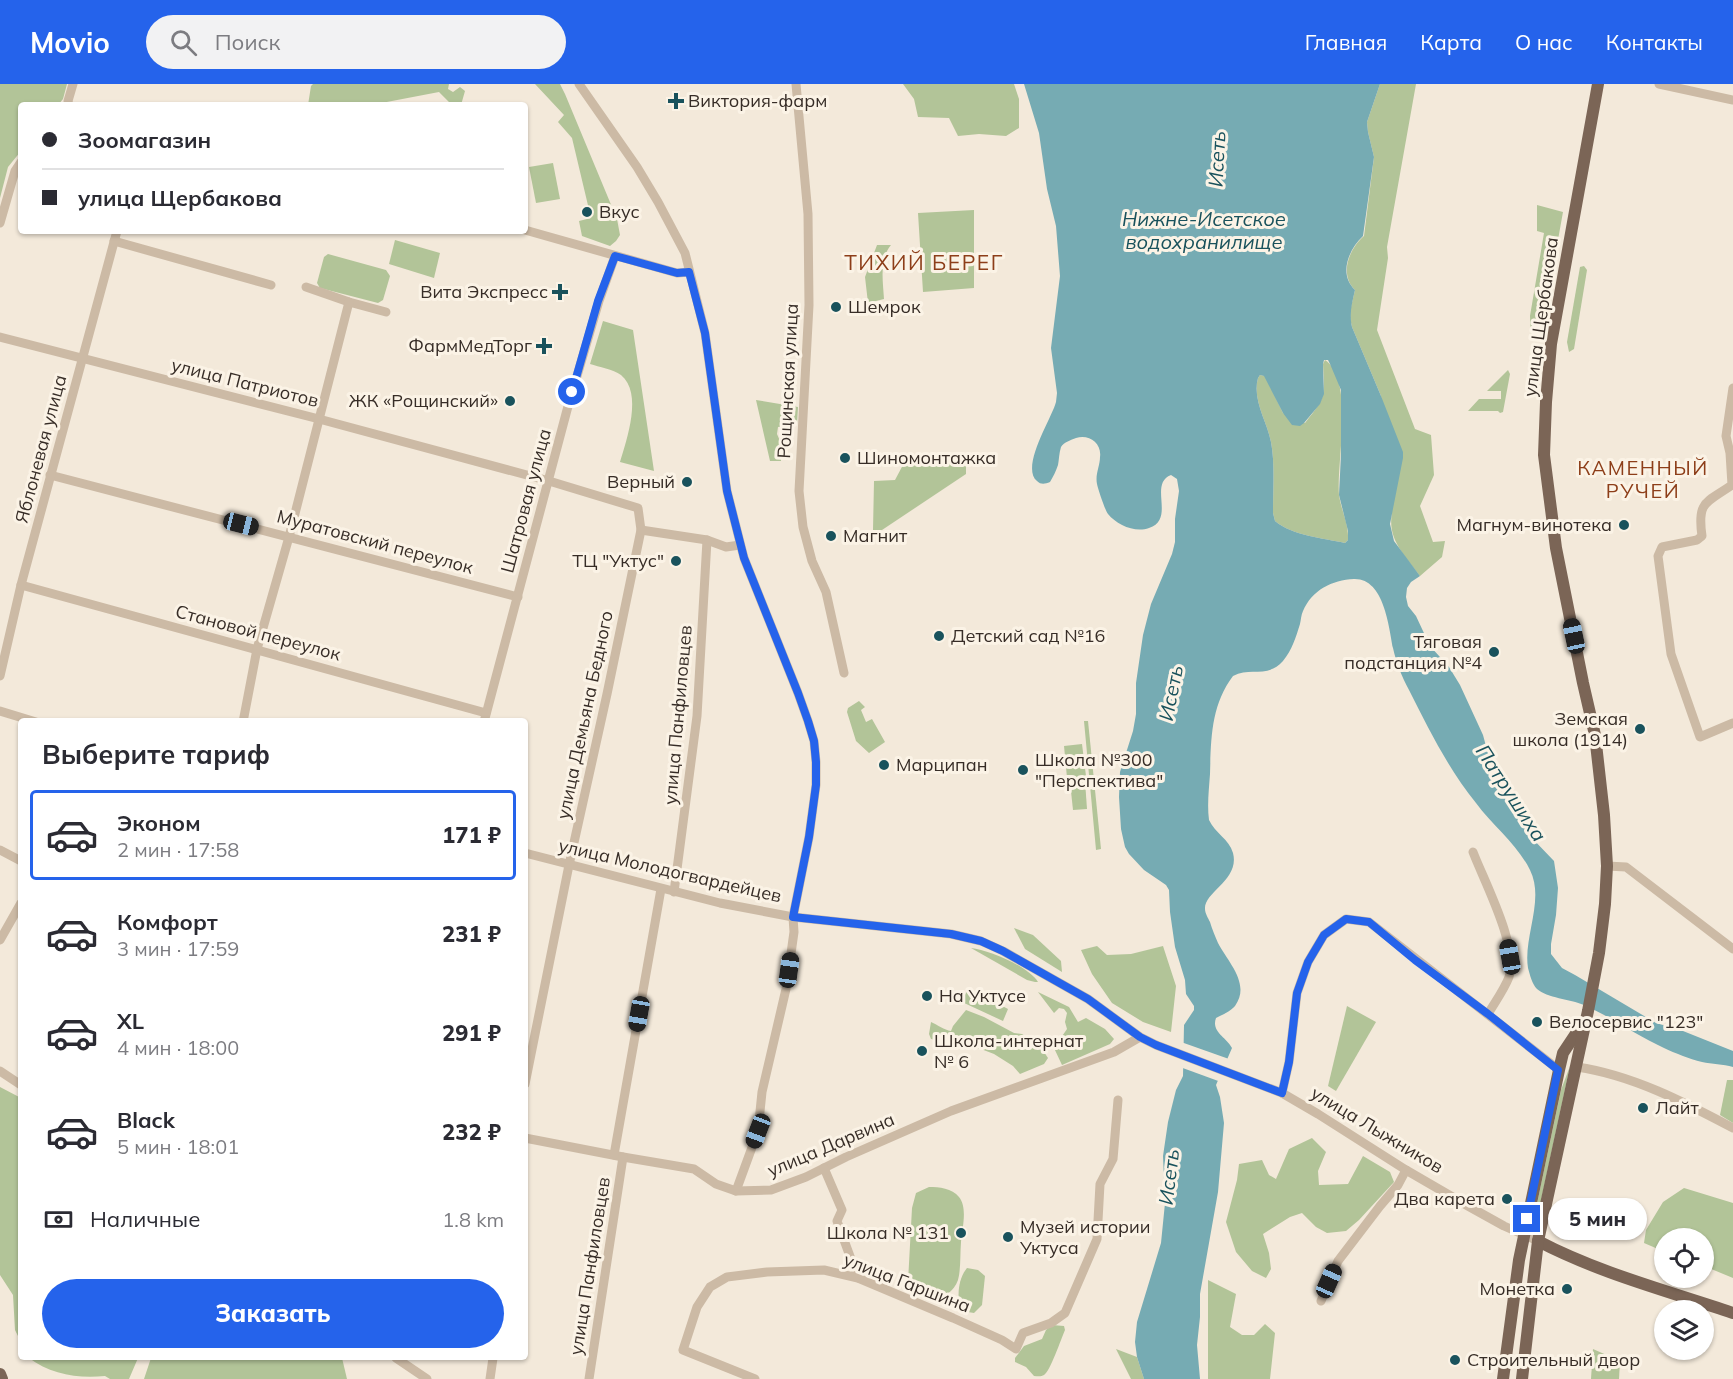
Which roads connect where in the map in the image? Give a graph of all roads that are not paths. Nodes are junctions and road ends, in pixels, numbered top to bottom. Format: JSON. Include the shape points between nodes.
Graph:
{"nodes":[{"id":1,"x":73,"y":84,"type":"edge"},
{"id":2,"x":579,"y":84,"type":"edge"},
{"id":3,"x":796,"y":84,"type":"edge"},
{"id":4,"x":1598,"y":84,"type":"edge"},
{"id":5,"x":1659,"y":84,"type":"edge"},
{"id":6,"x":1733,"y":100,"type":"edge"},
{"id":7,"x":68,"y":102,"type":"edge"},
{"id":8,"x":18,"y":166,"type":"edge"},
{"id":9,"x":0,"y":223,"type":"edge"},
{"id":10,"x":528,"y":231,"type":"edge"},
{"id":11,"x":116,"y":234,"type":"edge"},
{"id":12,"x":114,"y":241,"type":"junction"},
{"id":13,"x":615,"y":256,"type":"junction"},
{"id":14,"x":689,"y":272,"type":"junction"},
{"id":15,"x":271,"y":285,"type":"dead end"},
{"id":16,"x":306,"y":287,"type":"dead end"},
{"id":17,"x":349,"y":302,"type":"junction"},
{"id":18,"x":386,"y":312,"type":"dead end"},
{"id":19,"x":0,"y":337,"type":"edge"},
{"id":20,"x":83,"y":358,"type":"junction"},
{"id":21,"x":1733,"y":388,"type":"edge"},
{"id":22,"x":319,"y":418,"type":"junction"},
{"id":23,"x":50,"y":475,"type":"junction"},
{"id":24,"x":549,"y":481,"type":"junction"},
{"id":25,"x":641,"y":530,"type":"junction"},
{"id":26,"x":289,"y":537,"type":"junction"},
{"id":27,"x":707,"y":540,"type":"junction"},
{"id":28,"x":740,"y":545,"type":"junction"},
{"id":29,"x":21,"y":585,"type":"junction"},
{"id":30,"x":518,"y":597,"type":"junction"},
{"id":31,"x":257,"y":650,"type":"junction"},
{"id":32,"x":844,"y":673,"type":"dead end"},
{"id":33,"x":0,"y":676,"type":"edge"},
{"id":34,"x":0,"y":711,"type":"edge"},
{"id":35,"x":485,"y":717,"type":"edge"},
{"id":36,"x":23,"y":718,"type":"edge"},
{"id":37,"x":244,"y":718,"type":"edge"},
{"id":38,"x":1733,"y":723,"type":"edge"},
{"id":39,"x":0,"y":850,"type":"edge"},
{"id":40,"x":1473,"y":852,"type":"dead end"},
{"id":41,"x":528,"y":854,"type":"edge"},
{"id":42,"x":18,"y":859,"type":"edge"},
{"id":43,"x":569,"y":865,"type":"junction"},
{"id":44,"x":1607,"y":866,"type":"junction"},
{"id":45,"x":661,"y":889,"type":"junction"},
{"id":46,"x":674,"y":892,"type":"junction"},
{"id":47,"x":18,"y":908,"type":"edge"},
{"id":48,"x":793,"y":917,"type":"junction"},
{"id":49,"x":951,"y":934,"type":"joint"},
{"id":50,"x":0,"y":940,"type":"edge"},
{"id":51,"x":1733,"y":949,"type":"edge"},
{"id":52,"x":1488,"y":1014,"type":"junction"},
{"id":53,"x":1587,"y":1015,"type":"junction"},
{"id":54,"x":1140,"y":1037,"type":"junction"},
{"id":55,"x":1577,"y":1067,"type":"junction"},
{"id":56,"x":528,"y":1069,"type":"edge"},
{"id":57,"x":1558,"y":1070,"type":"junction"},
{"id":58,"x":0,"y":1071,"type":"edge"},
{"id":59,"x":18,"y":1083,"type":"edge"},
{"id":60,"x":1282,"y":1093,"type":"junction"},
{"id":61,"x":1118,"y":1100,"type":"dead end"},
{"id":62,"x":1733,"y":1128,"type":"edge"},
{"id":63,"x":528,"y":1139,"type":"edge"},
{"id":64,"x":619,"y":1156,"type":"junction"},
{"id":65,"x":824,"y":1168,"type":"junction"},
{"id":66,"x":1406,"y":1170,"type":"junction"},
{"id":67,"x":736,"y":1191,"type":"junction"},
{"id":68,"x":1525,"y":1236,"type":"junction"},
{"id":69,"x":1538,"y":1241,"type":"junction"},
{"id":70,"x":858,"y":1278,"type":"junction"},
{"id":71,"x":1321,"y":1301,"type":"dead end"},
{"id":72,"x":1733,"y":1313,"type":"edge"},
{"id":73,"x":399,"y":1360,"type":"edge"},
{"id":74,"x":493,"y":1360,"type":"edge"},
{"id":75,"x":0,"y":1374,"type":"edge"},
{"id":76,"x":2,"y":1379,"type":"edge"},
{"id":77,"x":427,"y":1379,"type":"edge"},
{"id":78,"x":490,"y":1379,"type":"edge"},
{"id":79,"x":589,"y":1379,"type":"edge"},
{"id":80,"x":755,"y":1379,"type":"edge"},
{"id":81,"x":1503,"y":1379,"type":"edge"},
{"id":82,"x":1522,"y":1379,"type":"edge"}],
"edges":[{"from":1,"to":7,"type":"street"},
{"from":2,"to":14,"type":"street","via":[[658,202],[685,253]]},
{"from":3,"to":32,"type":"street","name":"Рощинская улица","via":[[808,214],[799,490],[803,527],[826,592]]},
{"from":4,"to":44,"type":"main road","name":"улица Щербакова","via":[[1551,344],[1544,455],[1556,548],[1595,735]]},
{"from":5,"to":6,"type":"street"},
{"from":8,"to":9,"type":"street"},
{"from":10,"to":13,"type":"street"},
{"from":11,"to":12,"type":"street","name":"Яблоневая улица"},
{"from":12,"to":15,"type":"street"},
{"from":12,"to":20,"type":"street","name":"Яблоневая улица"},
{"from":13,"to":14,"type":"street","via":[[677,273]]},
{"from":13,"to":24,"type":"street","name":"Шатровая улица","via":[[598,301]]},
{"from":14,"to":28,"type":"street","via":[[705,333],[727,491]]},
{"from":16,"to":17,"type":"street"},
{"from":17,"to":18,"type":"street"},
{"from":17,"to":22,"type":"street"},
{"from":19,"to":20,"type":"street","name":"улица Патриотов"},
{"from":20,"to":22,"type":"street","name":"улица Патриотов"},
{"from":20,"to":23,"type":"street","name":"Яблоневая улица"},
{"from":21,"to":38,"type":"street","via":[[1726,436],[1732,485],[1703,505],[1702,536],[1662,547],[1658,556],[1671,654],[1700,737]]},
{"from":22,"to":24,"type":"street","name":"улица Патриотов"},
{"from":22,"to":26,"type":"street"},
{"from":23,"to":26,"type":"street","name":"Муратовский переулок"},
{"from":23,"to":29,"type":"street","name":"Яблоневая улица"},
{"from":24,"to":25,"type":"street","name":"улица Патриотов","via":[[638,508]]},
{"from":24,"to":30,"type":"street","name":"Шатровая улица"},
{"from":25,"to":27,"type":"street"},
{"from":25,"to":43,"type":"street","name":"улица Демьяна Бедного"},
{"from":26,"to":30,"type":"street","name":"Муратовский переулок"},
{"from":26,"to":31,"type":"street"},
{"from":27,"to":28,"type":"street","via":[[726,547]]},
{"from":27,"to":46,"type":"street","name":"улица Панфиловцев","via":[[697,716]]},
{"from":28,"to":48,"type":"street","via":[[814,741],[816,785]]},
{"from":29,"to":31,"type":"street","name":"Становой переулок"},
{"from":29,"to":33,"type":"street","name":"Яблоневая улица"},
{"from":30,"to":35,"type":"street","name":"Шатровая улица"},
{"from":31,"to":35,"type":"street","name":"Становой переулок"},
{"from":31,"to":37,"type":"street"},
{"from":34,"to":36,"type":"street"},
{"from":39,"to":42,"type":"street"},
{"from":40,"to":52,"type":"street","via":[[1506,936],[1510,957],[1509,975]]},
{"from":41,"to":43,"type":"street","name":"улица Молодогвардейцев"},
{"from":43,"to":45,"type":"street","name":"улица Молодогвардейцев"},
{"from":43,"to":56,"type":"street","name":"улица Демьяна Бедного"},
{"from":44,"to":51,"type":"street","via":[[1626,867]]},
{"from":44,"to":53,"type":"main road","name":"улица Щербакова","via":[[1599,953]]},
{"from":45,"to":46,"type":"street","name":"улица Молодогвардейцев"},
{"from":45,"to":64,"type":"street","name":"улица Панфиловцев"},
{"from":46,"to":48,"type":"street","name":"улица Молодогвардейцев"},
{"from":47,"to":50,"type":"street"},
{"from":48,"to":49,"type":"street","name":"улица Молодогвардейцев"},
{"from":48,"to":67,"type":"street","via":[[786,989],[762,1092],[758,1131]]},
{"from":49,"to":54,"type":"street","name":"улица Лыжников","via":[[1003,951],[1088,999]]},
{"from":52,"to":57,"type":"street"},
{"from":52,"to":60,"type":"street","via":[[1369,922],[1346,919],[1324,935],[1308,962],[1297,993]]},
{"from":53,"to":55,"type":"main road","name":"улица Щербакова"},
{"from":53,"to":57,"type":"main road","name":"улица Щербакова","via":[[1563,1053]]},
{"from":54,"to":60,"type":"street","name":"улица Лыжников"},
{"from":54,"to":65,"type":"street","name":"улица Дарвина","via":[[1114,1052],[951,1111]]},
{"from":55,"to":62,"type":"street","via":[[1648,1087]]},
{"from":55,"to":69,"type":"main road","name":"улица Щербакова"},
{"from":57,"to":68,"type":"main road","name":"улица Щербакова"},
{"from":58,"to":59,"type":"street"},
{"from":60,"to":66,"type":"street","name":"улица Лыжников"},
{"from":61,"to":70,"type":"street","name":"улица Гаршина","via":[[1113,1159],[1100,1184],[1097,1239],[1065,1313],[1051,1323],[1023,1333],[1016,1349]]},
{"from":63,"to":64,"type":"street","name":"улица Дарвина"},
{"from":64,"to":67,"type":"street","name":"улица Дарвина","via":[[694,1169],[716,1184]]},
{"from":64,"to":79,"type":"street","name":"улица Панфиловцев"},
{"from":65,"to":67,"type":"street","name":"улица Дарвина","via":[[771,1190]]},
{"from":65,"to":70,"type":"street","via":[[842,1210],[837,1221]]},
{"from":66,"to":68,"type":"street","name":"улица Лыжников"},
{"from":66,"to":71,"type":"street","via":[[1338,1261]]},
{"from":68,"to":69,"type":"street"},
{"from":68,"to":81,"type":"main road","name":"улица Щербакова"},
{"from":69,"to":72,"type":"main road","via":[[1610,1272]]},
{"from":69,"to":82,"type":"main road","name":"улица Щербакова"},
{"from":70,"to":80,"type":"street","name":"улица Гаршина","via":[[824,1270],[767,1272],[727,1277],[711,1287],[697,1307],[683,1350]]},
{"from":73,"to":77,"type":"street"},
{"from":74,"to":78,"type":"street"},
{"from":75,"to":76,"type":"main road"}]}
